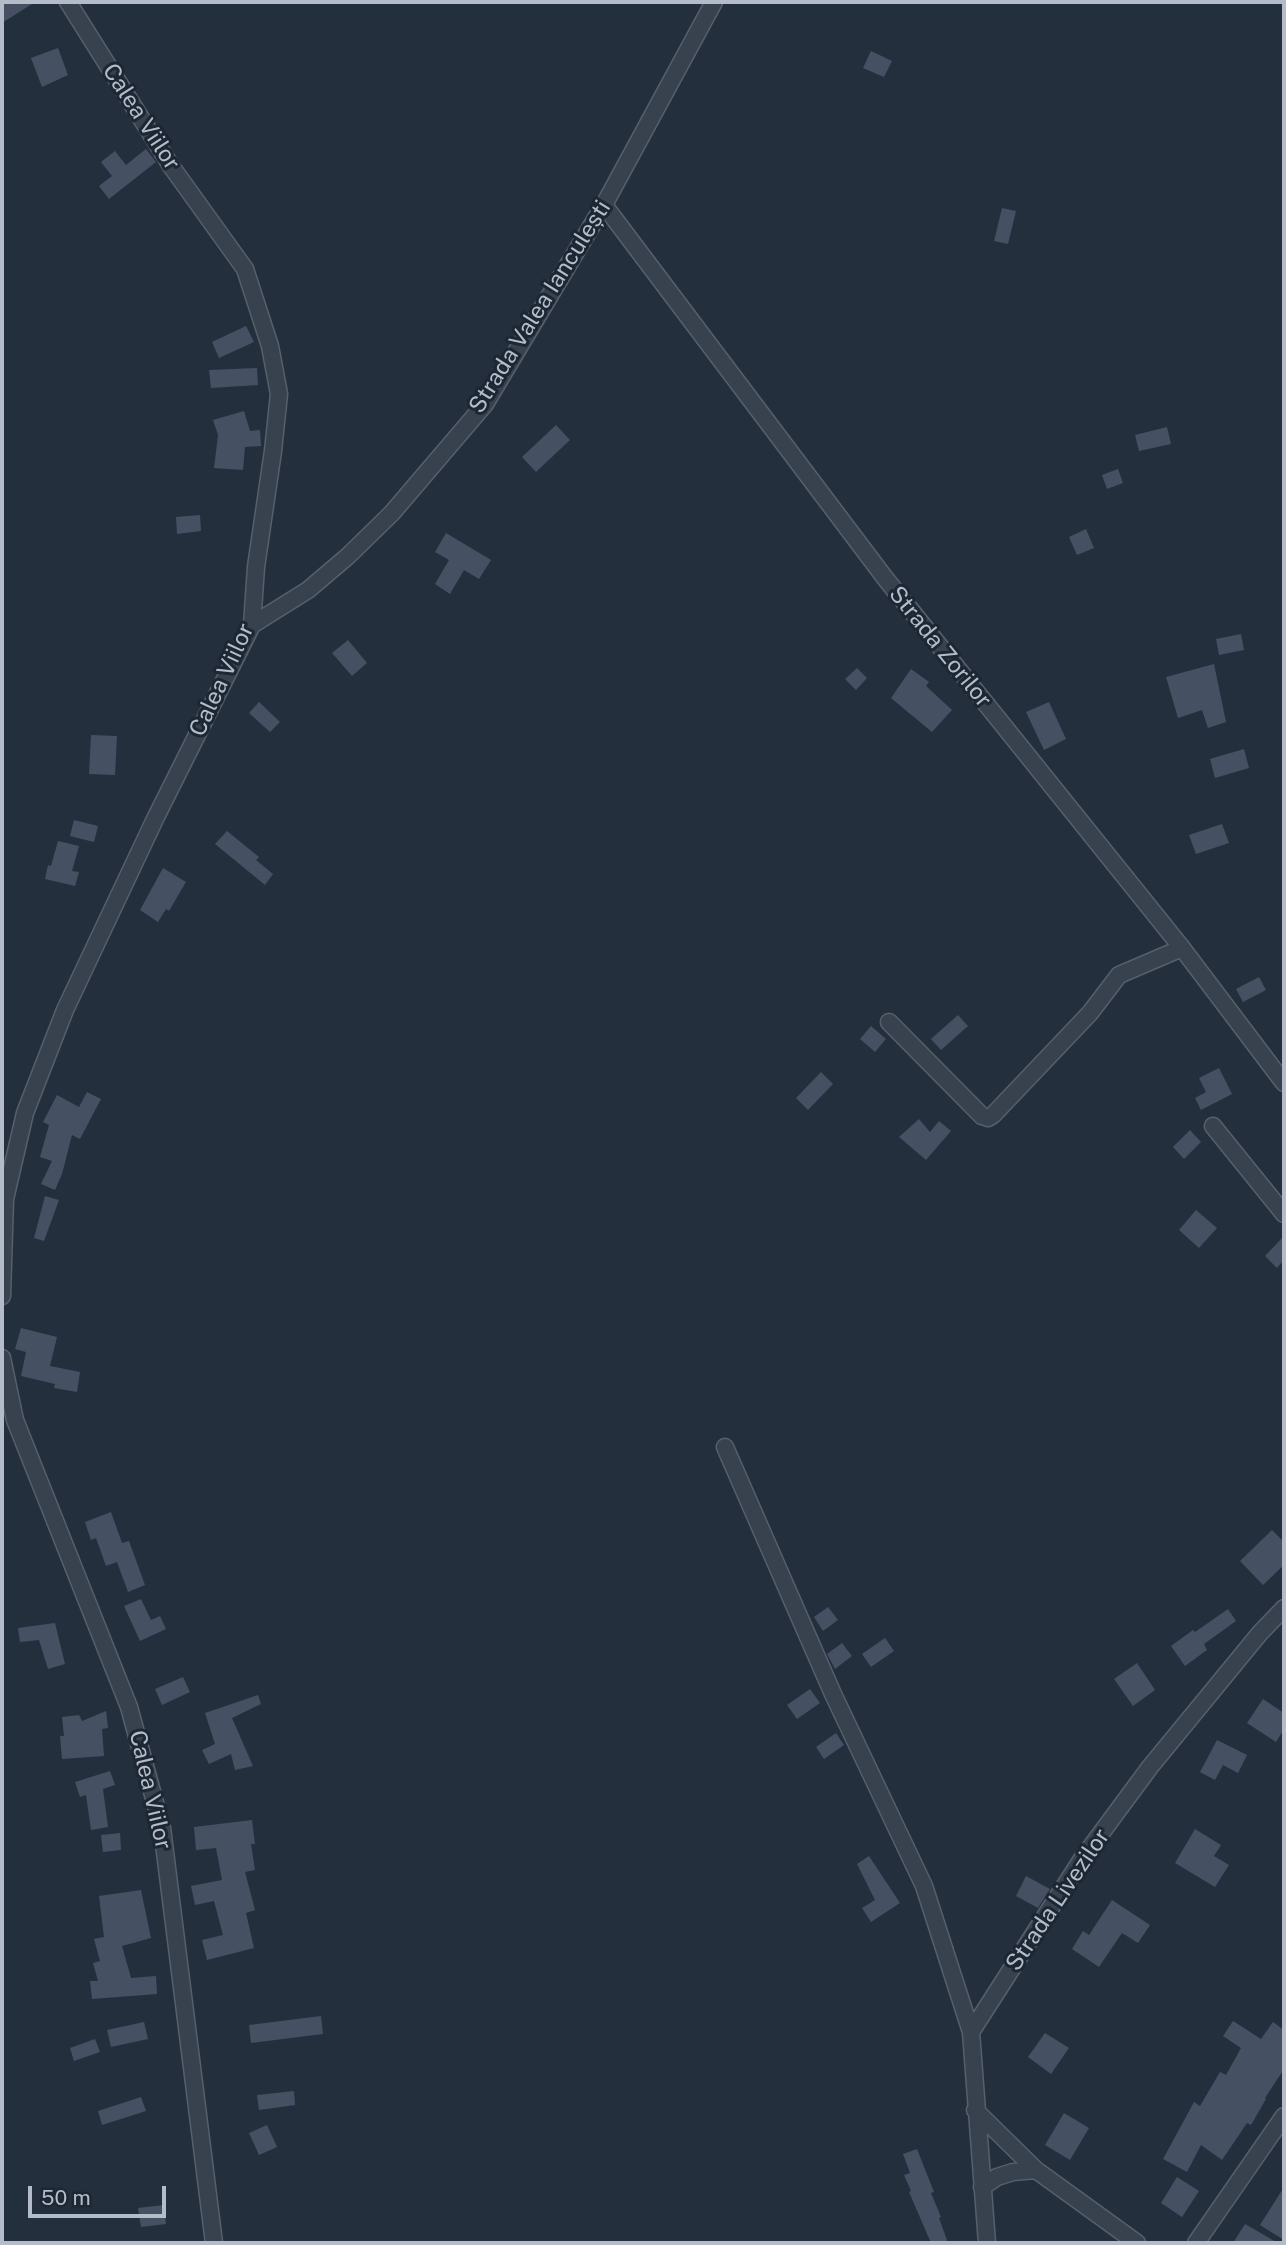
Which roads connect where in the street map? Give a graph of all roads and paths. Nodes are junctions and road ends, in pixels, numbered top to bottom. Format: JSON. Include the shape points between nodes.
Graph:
{"nodes":[{"id":1,"x":68,"y":2,"type":"edge"},
{"id":2,"x":714,"y":2,"type":"edge"},
{"id":3,"x":604,"y":205,"type":"junction"},
{"id":4,"x":252,"y":625,"type":"junction"},
{"id":5,"x":1182,"y":948,"type":"junction"},
{"id":6,"x":889,"y":1022,"type":"dead end"},
{"id":7,"x":1284,"y":1083,"type":"edge"},
{"id":8,"x":1213,"y":1126,"type":"dead end"},
{"id":9,"x":1284,"y":1214,"type":"edge"},
{"id":10,"x":2,"y":1296,"type":"edge"},
{"id":11,"x":2,"y":1358,"type":"edge"},
{"id":12,"x":725,"y":1447,"type":"dead end"},
{"id":13,"x":1284,"y":1608,"type":"edge"},
{"id":14,"x":971,"y":2032,"type":"junction"},
{"id":15,"x":975,"y":2110,"type":"junction"},
{"id":16,"x":1284,"y":2116,"type":"edge"},
{"id":17,"x":1036,"y":2170,"type":"junction"},
{"id":18,"x":982,"y":2187,"type":"junction"},
{"id":19,"x":214,"y":2243,"type":"edge"},
{"id":20,"x":987,"y":2243,"type":"edge"},
{"id":21,"x":1137,"y":2243,"type":"edge"},
{"id":22,"x":1196,"y":2243,"type":"edge"}],
"edges":[{"from":1,"to":4,"type":"street","name":"Calea Viilor","via":[[172,166],[245,268],[270,346],[279,394]]},
{"from":2,"to":3,"type":"street","name":"Strada Valea Ianculești"},
{"from":3,"to":4,"type":"street","name":"Strada Valea Ianculești","via":[[485,404],[357,547],[307,590]]},
{"from":3,"to":5,"type":"street","name":"Strada Zorilor","via":[[885,578]]},
{"from":4,"to":10,"type":"street","name":"Calea Viilor","via":[[65,1010],[25,1113],[5,1199]]},
{"from":5,"to":6,"type":"street","via":[[1119,975],[1090,1013],[988,1118]]},
{"from":5,"to":7,"type":"street","name":"Strada Zorilor"},
{"from":8,"to":9,"type":"street"},
{"from":11,"to":19,"type":"street","name":"Calea Viilor","via":[[15,1420],[130,1707],[162,1828]]},
{"from":12,"to":14,"type":"street","via":[[833,1695],[924,1886]]},
{"from":13,"to":14,"type":"street","name":"Strada Livezilor","via":[[1150,1768],[1082,1859]]},
{"from":14,"to":15,"type":"street"},
{"from":15,"to":17,"type":"street"},
{"from":15,"to":18,"type":"street"},
{"from":16,"to":22,"type":"street"},
{"from":17,"to":18,"type":"street","via":[[997,2177]]},
{"from":17,"to":21,"type":"street"},
{"from":18,"to":20,"type":"street"}]}
